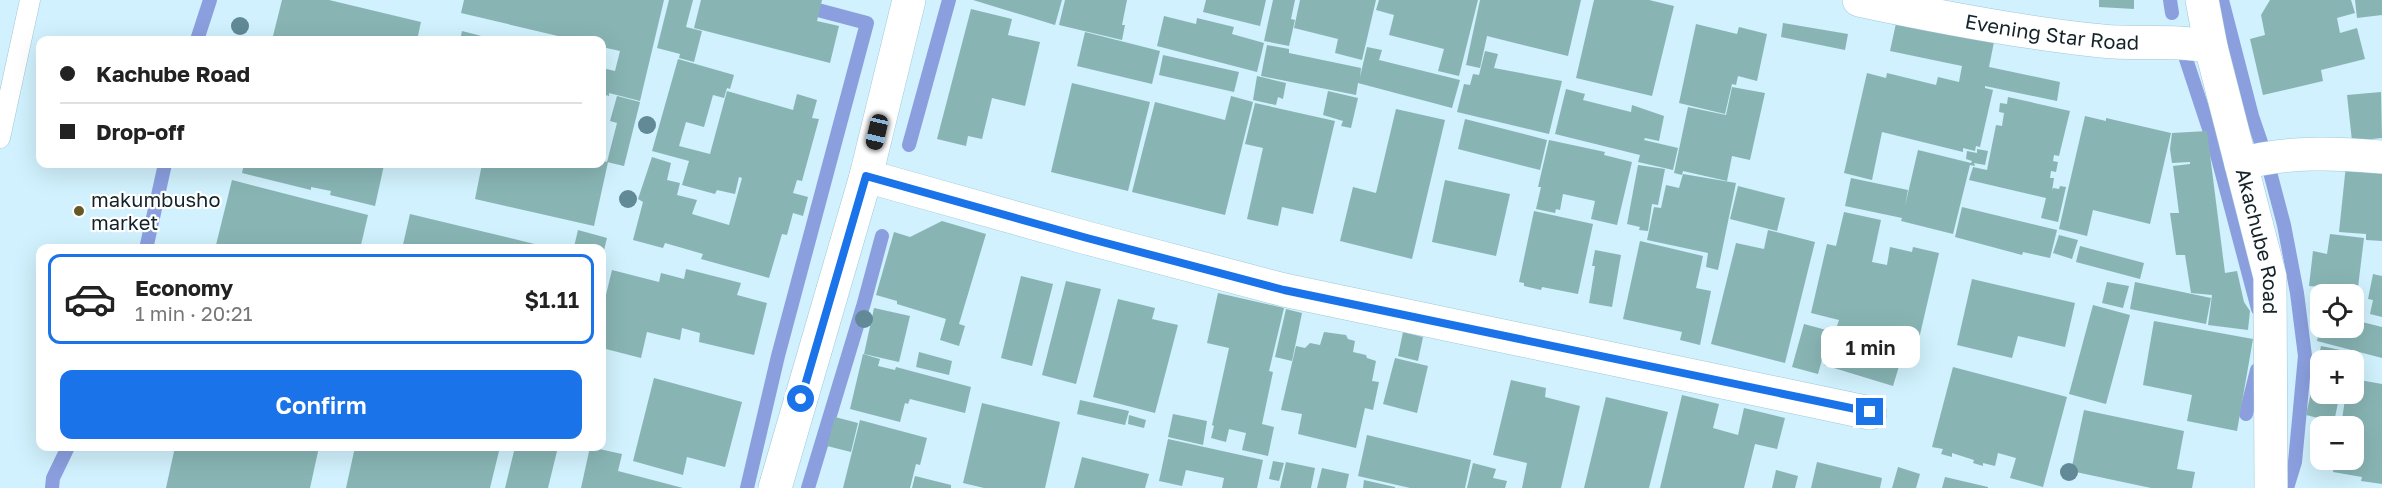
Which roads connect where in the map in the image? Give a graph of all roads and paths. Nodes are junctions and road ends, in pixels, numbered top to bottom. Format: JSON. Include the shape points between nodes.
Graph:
{"nodes":[{"id":1,"x":30,"y":0,"type":"edge"},
{"id":2,"x":909,"y":0,"type":"edge"},
{"id":3,"x":1859,"y":0,"type":"edge"},
{"id":4,"x":2202,"y":0,"type":"edge"},
{"id":5,"x":2211,"y":47,"type":"junction"},
{"id":6,"x":0,"y":138,"type":"edge"},
{"id":7,"x":2382,"y":157,"type":"edge"},
{"id":8,"x":2241,"y":164,"type":"junction"},
{"id":9,"x":866,"y":176,"type":"junction"},
{"id":10,"x":1870,"y":412,"type":"dead end"},
{"id":11,"x":2275,"y":487,"type":"edge"},
{"id":12,"x":775,"y":488,"type":"edge"}],
"edges":[{"from":1,"to":6,"type":"lane"},
{"from":2,"to":9,"type":"street"},
{"from":3,"to":5,"type":"street","name":"Evening Star Road","via":[[2104,42],[2192,43]]},
{"from":4,"to":5,"type":"street","name":"Akachube Road"},
{"from":5,"to":8,"type":"street","name":"Akachube Road"},
{"from":7,"to":8,"type":"street","via":[[2332,153],[2266,157]]},
{"from":8,"to":11,"type":"street","name":"Akachube Road","via":[[2270,277]]},
{"from":9,"to":10,"type":"street","via":[[1284,290]]},
{"from":9,"to":12,"type":"street"}]}
